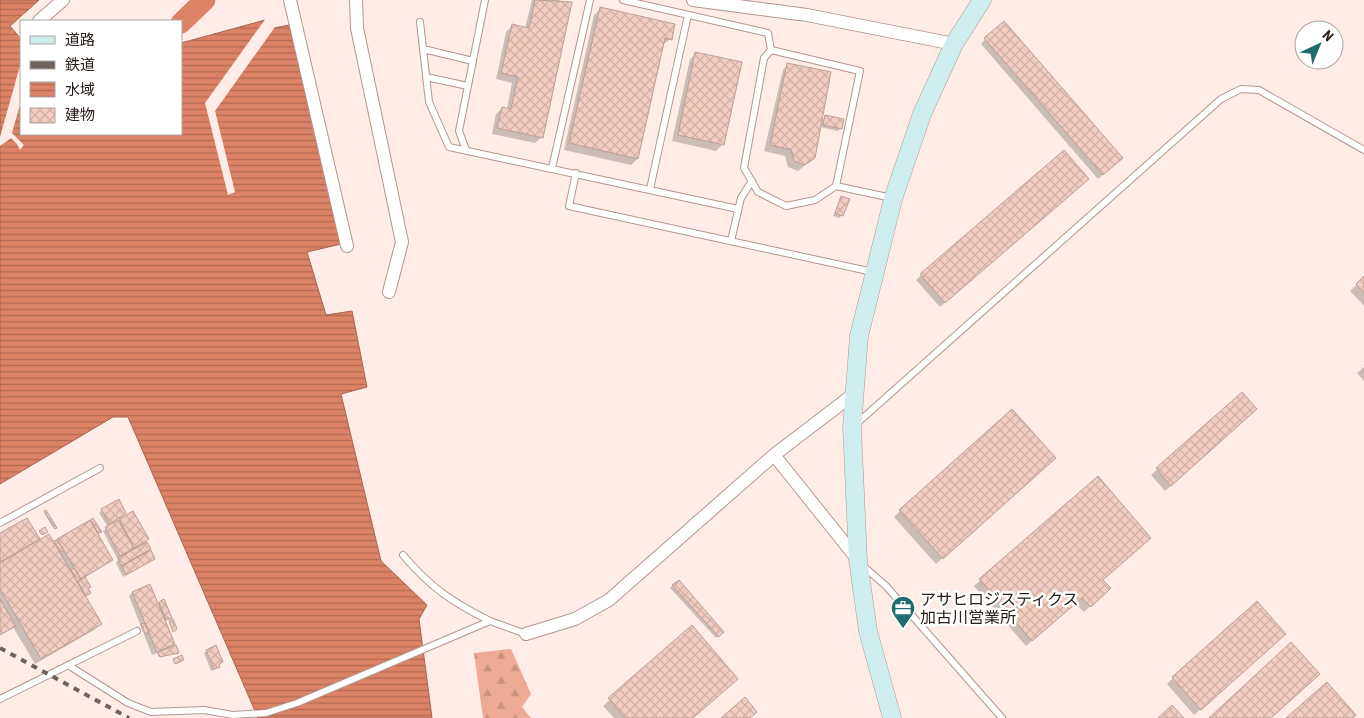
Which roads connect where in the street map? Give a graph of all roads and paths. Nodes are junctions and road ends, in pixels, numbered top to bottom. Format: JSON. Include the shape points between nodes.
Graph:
{"nodes":[{"id":1,"x":63,"y":0,"type":"edge"},
{"id":2,"x":290,"y":0,"type":"edge"},
{"id":3,"x":356,"y":0,"type":"edge"},
{"id":4,"x":485,"y":0,"type":"edge"},
{"id":5,"x":590,"y":0,"type":"edge"},
{"id":6,"x":623,"y":0,"type":"edge"},
{"id":7,"x":693,"y":0,"type":"edge"},
{"id":8,"x":982,"y":0,"type":"edge"},
{"id":9,"x":688,"y":15,"type":"junction"},
{"id":10,"x":40,"y":20,"type":"edge"},
{"id":11,"x":420,"y":22,"type":"dead end"},
{"id":12,"x":954,"y":44,"type":"junction"},
{"id":13,"x":424,"y":49,"type":"junction"},
{"id":14,"x":771,"y":50,"type":"junction"},
{"id":15,"x":473,"y":61,"type":"junction"},
{"id":16,"x":426,"y":77,"type":"junction"},
{"id":17,"x":468,"y":86,"type":"junction"},
{"id":18,"x":466,"y":150,"type":"junction"},
{"id":19,"x":1364,"y":150,"type":"edge"},
{"id":20,"x":552,"y":168,"type":"junction"},
{"id":21,"x":576,"y":173,"type":"junction"},
{"id":22,"x":752,"y":181,"type":"junction"},
{"id":23,"x":836,"y":186,"type":"junction"},
{"id":24,"x":650,"y":189,"type":"junction"},
{"id":25,"x":893,"y":199,"type":"junction"},
{"id":26,"x":738,"y":209,"type":"junction"},
{"id":27,"x":731,"y":241,"type":"junction"},
{"id":28,"x":346,"y":246,"type":"dead end"},
{"id":29,"x":874,"y":272,"type":"junction"},
{"id":30,"x":389,"y":292,"type":"dead end"},
{"id":31,"x":854,"y":393,"type":"junction"},
{"id":32,"x":852,"y":427,"type":"junction"},
{"id":33,"x":774,"y":455,"type":"junction"},
{"id":34,"x":100,"y":468,"type":"dead end"},
{"id":35,"x":0,"y":524,"type":"edge"},
{"id":36,"x":403,"y":555,"type":"dead end"},
{"id":37,"x":858,"y":560,"type":"junction"},
{"id":38,"x":490,"y":621,"type":"junction"},
{"id":39,"x":137,"y":631,"type":"dead end"},
{"id":40,"x":526,"y":634,"type":"joint"},
{"id":41,"x":68,"y":665,"type":"junction"},
{"id":42,"x":0,"y":699,"type":"edge"},
{"id":43,"x":234,"y":717,"type":"edge"},
{"id":44,"x":892,"y":718,"type":"edge"},
{"id":45,"x":1002,"y":718,"type":"edge"}],
"edges":[{"from":1,"to":10,"type":"street"},
{"from":2,"to":28,"type":"street"},
{"from":3,"to":30,"type":"street","via":[[357,28],[402,242]]},
{"from":4,"to":15,"type":"lane"},
{"from":5,"to":20,"type":"lane"},
{"from":6,"to":9,"type":"lane"},
{"from":7,"to":12,"type":"street","via":[[807,15]]},
{"from":8,"to":12,"type":"street"},
{"from":9,"to":14,"type":"lane","via":[[768,33]]},
{"from":9,"to":24,"type":"lane"},
{"from":11,"to":13,"type":"lane"},
{"from":12,"to":25,"type":"street","via":[[922,114]]},
{"from":13,"to":15,"type":"lane"},
{"from":13,"to":16,"type":"lane"},
{"from":14,"to":22,"type":"lane","via":[[764,58],[744,168]]},
{"from":14,"to":23,"type":"lane","via":[[860,71]]},
{"from":15,"to":17,"type":"lane"},
{"from":16,"to":17,"type":"lane"},
{"from":16,"to":18,"type":"lane","via":[[429,102],[449,147]]},
{"from":17,"to":18,"type":"lane","via":[[459,131]]},
{"from":18,"to":20,"type":"lane"},
{"from":19,"to":32,"type":"lane","via":[[1259,90],[1241,89],[1221,99]]},
{"from":20,"to":21,"type":"lane"},
{"from":21,"to":24,"type":"lane"},
{"from":21,"to":27,"type":"lane","via":[[569,206]]},
{"from":22,"to":23,"type":"lane","via":[[758,192],[786,206],[815,200]]},
{"from":22,"to":26,"type":"lane"},
{"from":23,"to":25,"type":"lane"},
{"from":24,"to":26,"type":"lane"},
{"from":25,"to":29,"type":"street"},
{"from":26,"to":27,"type":"lane"},
{"from":27,"to":29,"type":"lane"},
{"from":29,"to":31,"type":"street","via":[[859,336]]},
{"from":31,"to":32,"type":"street"},
{"from":31,"to":33,"type":"street"},
{"from":32,"to":37,"type":"street"},
{"from":33,"to":37,"type":"street"},
{"from":33,"to":40,"type":"street","via":[[609,600],[575,619]]},
{"from":34,"to":35,"type":"lane"},
{"from":36,"to":38,"type":"lane","via":[[450,600]]},
{"from":37,"to":44,"type":"street","via":[[868,632]]},
{"from":37,"to":45,"type":"lane","via":[[886,586]]},
{"from":38,"to":40,"type":"lane"},
{"from":38,"to":43,"type":"lane","via":[[297,703],[266,713]]},
{"from":39,"to":41,"type":"lane"},
{"from":41,"to":42,"type":"lane"},
{"from":41,"to":43,"type":"lane","via":[[128,703],[151,712],[204,710]]}]}
